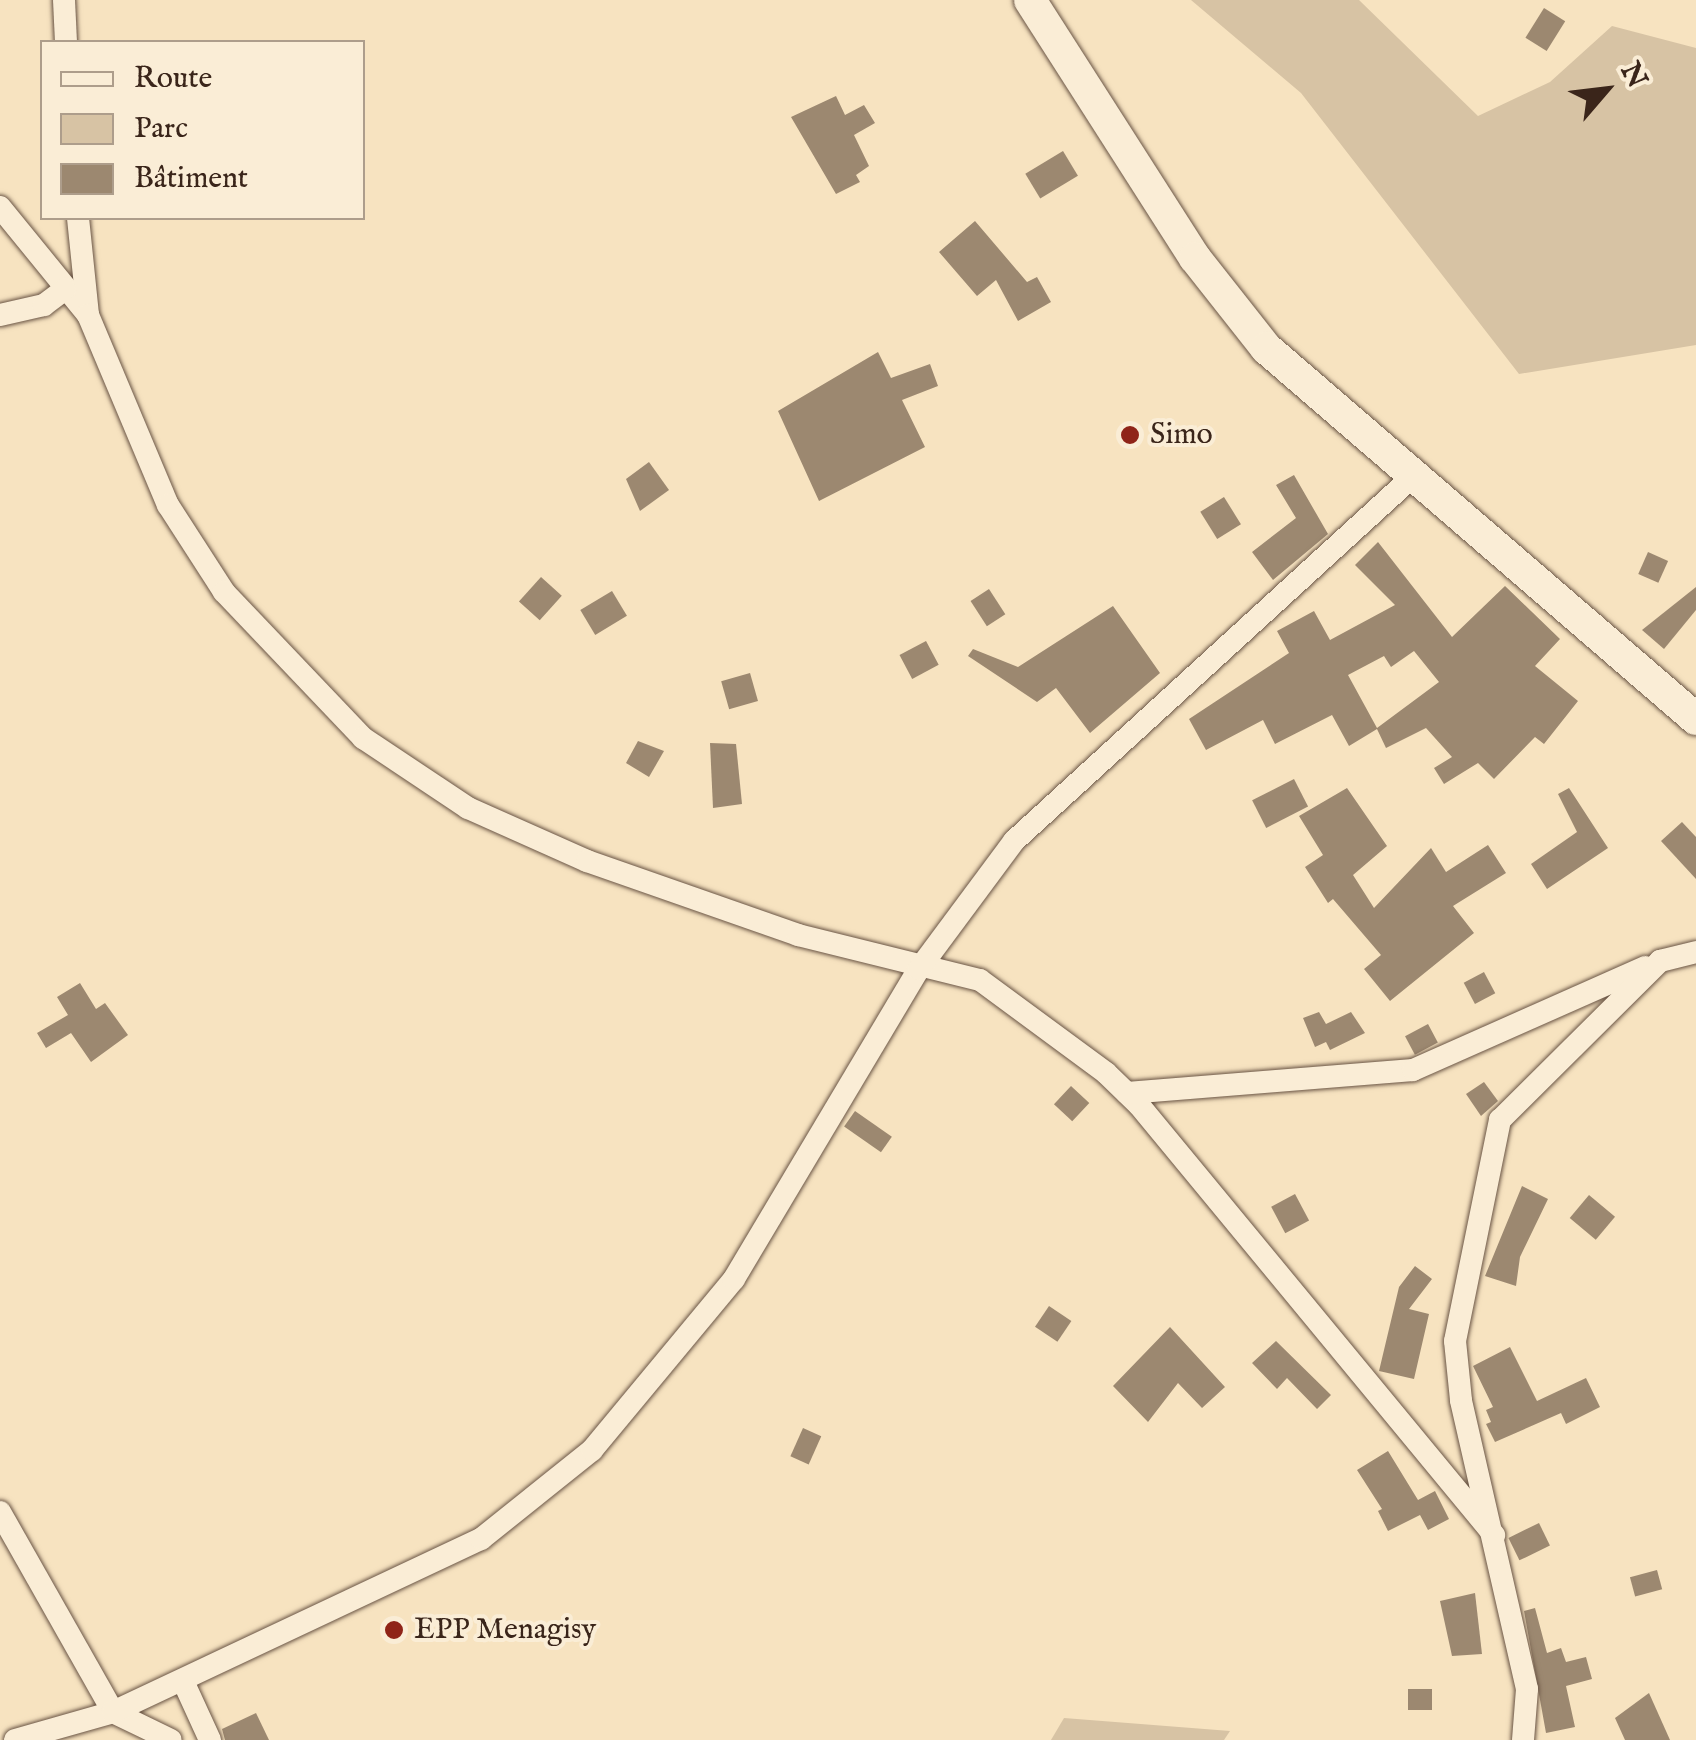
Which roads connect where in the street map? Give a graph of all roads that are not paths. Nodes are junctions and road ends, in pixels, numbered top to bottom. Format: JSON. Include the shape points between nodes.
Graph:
{"nodes":[{"id":1,"x":64,"y":0,"type":"edge"},
{"id":2,"x":1030,"y":0,"type":"edge"},
{"id":3,"x":66,"y":40,"type":"edge"},
{"id":4,"x":0,"y":207,"type":"edge"},
{"id":5,"x":78,"y":220,"type":"edge"},
{"id":6,"x":65,"y":289,"type":"junction"},
{"id":7,"x":0,"y":315,"type":"edge"},
{"id":8,"x":88,"y":315,"type":"junction"},
{"id":9,"x":1410,"y":479,"type":"junction"},
{"id":10,"x":1696,"y":719,"type":"edge"},
{"id":11,"x":1696,"y":952,"type":"edge"},
{"id":12,"x":1660,"y":961,"type":"junction"},
{"id":13,"x":919,"y":969,"type":"junction"},
{"id":14,"x":1127,"y":1093,"type":"junction"},
{"id":15,"x":0,"y":1512,"type":"edge"},
{"id":16,"x":1494,"y":1536,"type":"junction"},
{"id":17,"x":183,"y":1681,"type":"junction"},
{"id":18,"x":113,"y":1712,"type":"junction"},
{"id":19,"x":15,"y":1740,"type":"edge"},
{"id":20,"x":171,"y":1740,"type":"edge"},
{"id":21,"x":210,"y":1740,"type":"edge"},
{"id":22,"x":1524,"y":1740,"type":"edge"}],
"edges":[{"from":1,"to":3,"type":"street"},
{"from":2,"to":9,"type":"main road","via":[[1225,300],[1266,348]]},
{"from":4,"to":6,"type":"street"},
{"from":5,"to":8,"type":"street"},
{"from":6,"to":7,"type":"street","via":[[44,305]]},
{"from":6,"to":8,"type":"street"},
{"from":8,"to":13,"type":"street","via":[[168,505],[224,592],[364,738],[468,808],[587,861]]},
{"from":9,"to":10,"type":"main road"},
{"from":9,"to":13,"type":"street","via":[[1014,841]]},
{"from":11,"to":12,"type":"street"},
{"from":12,"to":14,"type":"street","via":[[1412,1070]]},
{"from":12,"to":16,"type":"street","via":[[1500,1120],[1455,1341],[1461,1400]]},
{"from":13,"to":14,"type":"street","via":[[980,980]]},
{"from":13,"to":17,"type":"street","via":[[734,1280],[592,1450],[481,1539]]},
{"from":14,"to":16,"type":"street"},
{"from":15,"to":18,"type":"street"},
{"from":16,"to":22,"type":"street","via":[[1528,1690]]},
{"from":17,"to":18,"type":"street"},
{"from":17,"to":21,"type":"street"},
{"from":18,"to":19,"type":"street"},
{"from":18,"to":20,"type":"street"}]}
